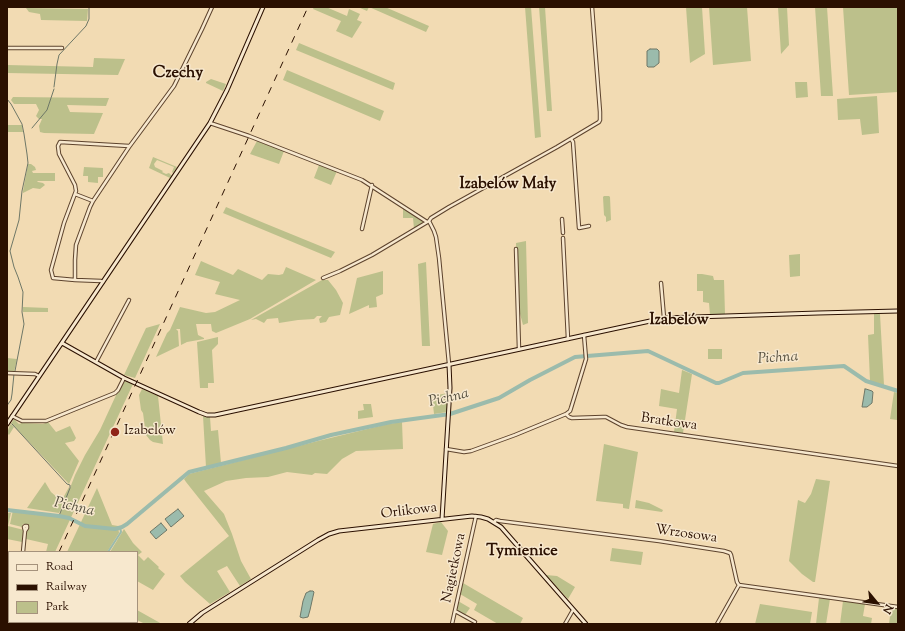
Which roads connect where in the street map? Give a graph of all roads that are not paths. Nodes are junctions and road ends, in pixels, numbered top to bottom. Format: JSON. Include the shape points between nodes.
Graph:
{"nodes":[{"id":1,"x":212,"y":7,"type":"edge"},
{"id":2,"x":263,"y":7,"type":"edge"},
{"id":3,"x":592,"y":7,"type":"edge"},
{"id":4,"x":7,"y":48,"type":"edge"},
{"id":5,"x":62,"y":48,"type":"dead end"},
{"id":6,"x":210,"y":123,"type":"junction"},
{"id":7,"x":572,"y":139,"type":"junction"},
{"id":8,"x":130,"y":146,"type":"junction"},
{"id":9,"x":372,"y":185,"type":"junction"},
{"id":10,"x":75,"y":194,"type":"junction"},
{"id":11,"x":93,"y":201,"type":"junction"},
{"id":12,"x":562,"y":219,"type":"dead end"},
{"id":13,"x":428,"y":222,"type":"junction"},
{"id":14,"x":589,"y":226,"type":"dead end"},
{"id":15,"x":362,"y":229,"type":"dead end"},
{"id":16,"x":563,"y":232,"type":"dead end"},
{"id":17,"x":563,"y":238,"type":"dead end"},
{"id":18,"x":516,"y":249,"type":"dead end"},
{"id":19,"x":322,"y":278,"type":"dead end"},
{"id":20,"x":75,"y":280,"type":"junction"},
{"id":21,"x":103,"y":282,"type":"junction"},
{"id":22,"x":661,"y":283,"type":"dead end"},
{"id":23,"x":130,"y":300,"type":"dead end"},
{"id":24,"x":898,"y":311,"type":"edge"},
{"id":25,"x":664,"y":318,"type":"junction"},
{"id":26,"x":584,"y":335,"type":"junction"},
{"id":27,"x":568,"y":339,"type":"junction"},
{"id":28,"x":62,"y":343,"type":"junction"},
{"id":29,"x":519,"y":349,"type":"junction"},
{"id":30,"x":96,"y":362,"type":"junction"},
{"id":31,"x":449,"y":364,"type":"junction"},
{"id":32,"x":7,"y":373,"type":"edge"},
{"id":33,"x":39,"y":376,"type":"junction"},
{"id":34,"x":124,"y":378,"type":"junction"},
{"id":35,"x":566,"y":414,"type":"junction"},
{"id":36,"x":12,"y":416,"type":"junction"},
{"id":37,"x":7,"y":424,"type":"edge"},
{"id":38,"x":446,"y":449,"type":"junction"},
{"id":39,"x":898,"y":466,"type":"edge"},
{"id":40,"x":476,"y":516,"type":"junction"},
{"id":41,"x":442,"y":519,"type":"junction"},
{"id":42,"x":494,"y":522,"type":"junction"},
{"id":43,"x":26,"y":531,"type":"dead end"},
{"id":44,"x":23,"y":551,"type":"edge"},
{"id":45,"x":739,"y":585,"type":"junction"},
{"id":46,"x":898,"y":608,"type":"edge"},
{"id":47,"x":574,"y":610,"type":"junction"},
{"id":48,"x":456,"y":611,"type":"junction"},
{"id":49,"x":474,"y":622,"type":"dead end"},
{"id":50,"x":189,"y":624,"type":"edge"},
{"id":51,"x":452,"y":624,"type":"edge"},
{"id":52,"x":566,"y":624,"type":"edge"},
{"id":53,"x":586,"y":624,"type":"edge"},
{"id":54,"x":717,"y":624,"type":"edge"}],
"edges":[{"from":1,"to":8,"type":"street","via":[[174,86]]},
{"from":2,"to":6,"type":"street"},
{"from":3,"to":7,"type":"street","via":[[600,120]]},
{"from":4,"to":5,"type":"street"},
{"from":6,"to":9,"type":"street"},
{"from":6,"to":21,"type":"street"},
{"from":7,"to":13,"type":"street","via":[[449,207]]},
{"from":7,"to":14,"type":"street","via":[[579,228]]},
{"from":8,"to":10,"type":"street","via":[[60,142],[59,154],[75,185]]},
{"from":8,"to":11,"type":"street"},
{"from":9,"to":13,"type":"street"},
{"from":9,"to":15,"type":"street"},
{"from":10,"to":11,"type":"street"},
{"from":10,"to":20,"type":"street","via":[[51,270],[53,278]]},
{"from":11,"to":20,"type":"street","via":[[76,246]]},
{"from":12,"to":16,"type":"street"},
{"from":13,"to":19,"type":"street","via":[[360,262]]},
{"from":13,"to":31,"type":"street","via":[[436,237]]},
{"from":17,"to":27,"type":"street"},
{"from":18,"to":29,"type":"street"},
{"from":20,"to":21,"type":"street"},
{"from":21,"to":28,"type":"street"},
{"from":22,"to":25,"type":"street"},
{"from":23,"to":30,"type":"street"},
{"from":24,"to":25,"type":"street"},
{"from":25,"to":26,"type":"street"},
{"from":26,"to":27,"type":"street"},
{"from":26,"to":35,"type":"street","via":[[586,357],[570,411]]},
{"from":27,"to":29,"type":"street"},
{"from":28,"to":30,"type":"street"},
{"from":28,"to":33,"type":"street"},
{"from":29,"to":31,"type":"street"},
{"from":30,"to":34,"type":"street"},
{"from":31,"to":34,"type":"street","via":[[215,415],[199,412]]},
{"from":31,"to":38,"type":"street"},
{"from":32,"to":33,"type":"street"},
{"from":33,"to":36,"type":"street"},
{"from":34,"to":36,"type":"street","via":[[115,393],[46,421],[22,421]]},
{"from":35,"to":38,"type":"street","via":[[471,451]]},
{"from":35,"to":39,"type":"street","name":"Bratkowa","via":[[572,418],[603,417],[627,427]]},
{"from":36,"to":37,"type":"street"},
{"from":38,"to":41,"type":"street"},
{"from":40,"to":41,"type":"street","name":"Orlikowa"},
{"from":40,"to":42,"type":"street","name":"Orlikowa"},
{"from":40,"to":48,"type":"street","name":"Nagietkowa"},
{"from":41,"to":50,"type":"street","name":"Orlikowa","via":[[329,534],[199,615]]},
{"from":42,"to":45,"type":"street","name":"Wrzosowa","via":[[496,520],[727,551],[731,555]]},
{"from":42,"to":47,"type":"street","name":"Orlikowa","via":[[505,531]]},
{"from":43,"to":44,"type":"street"},
{"from":45,"to":46,"type":"street"},
{"from":45,"to":54,"type":"street"},
{"from":47,"to":52,"type":"street"},
{"from":47,"to":53,"type":"street","name":"Orlikowa"},
{"from":48,"to":49,"type":"street"},
{"from":48,"to":51,"type":"street","name":"Nagietkowa"}]}
